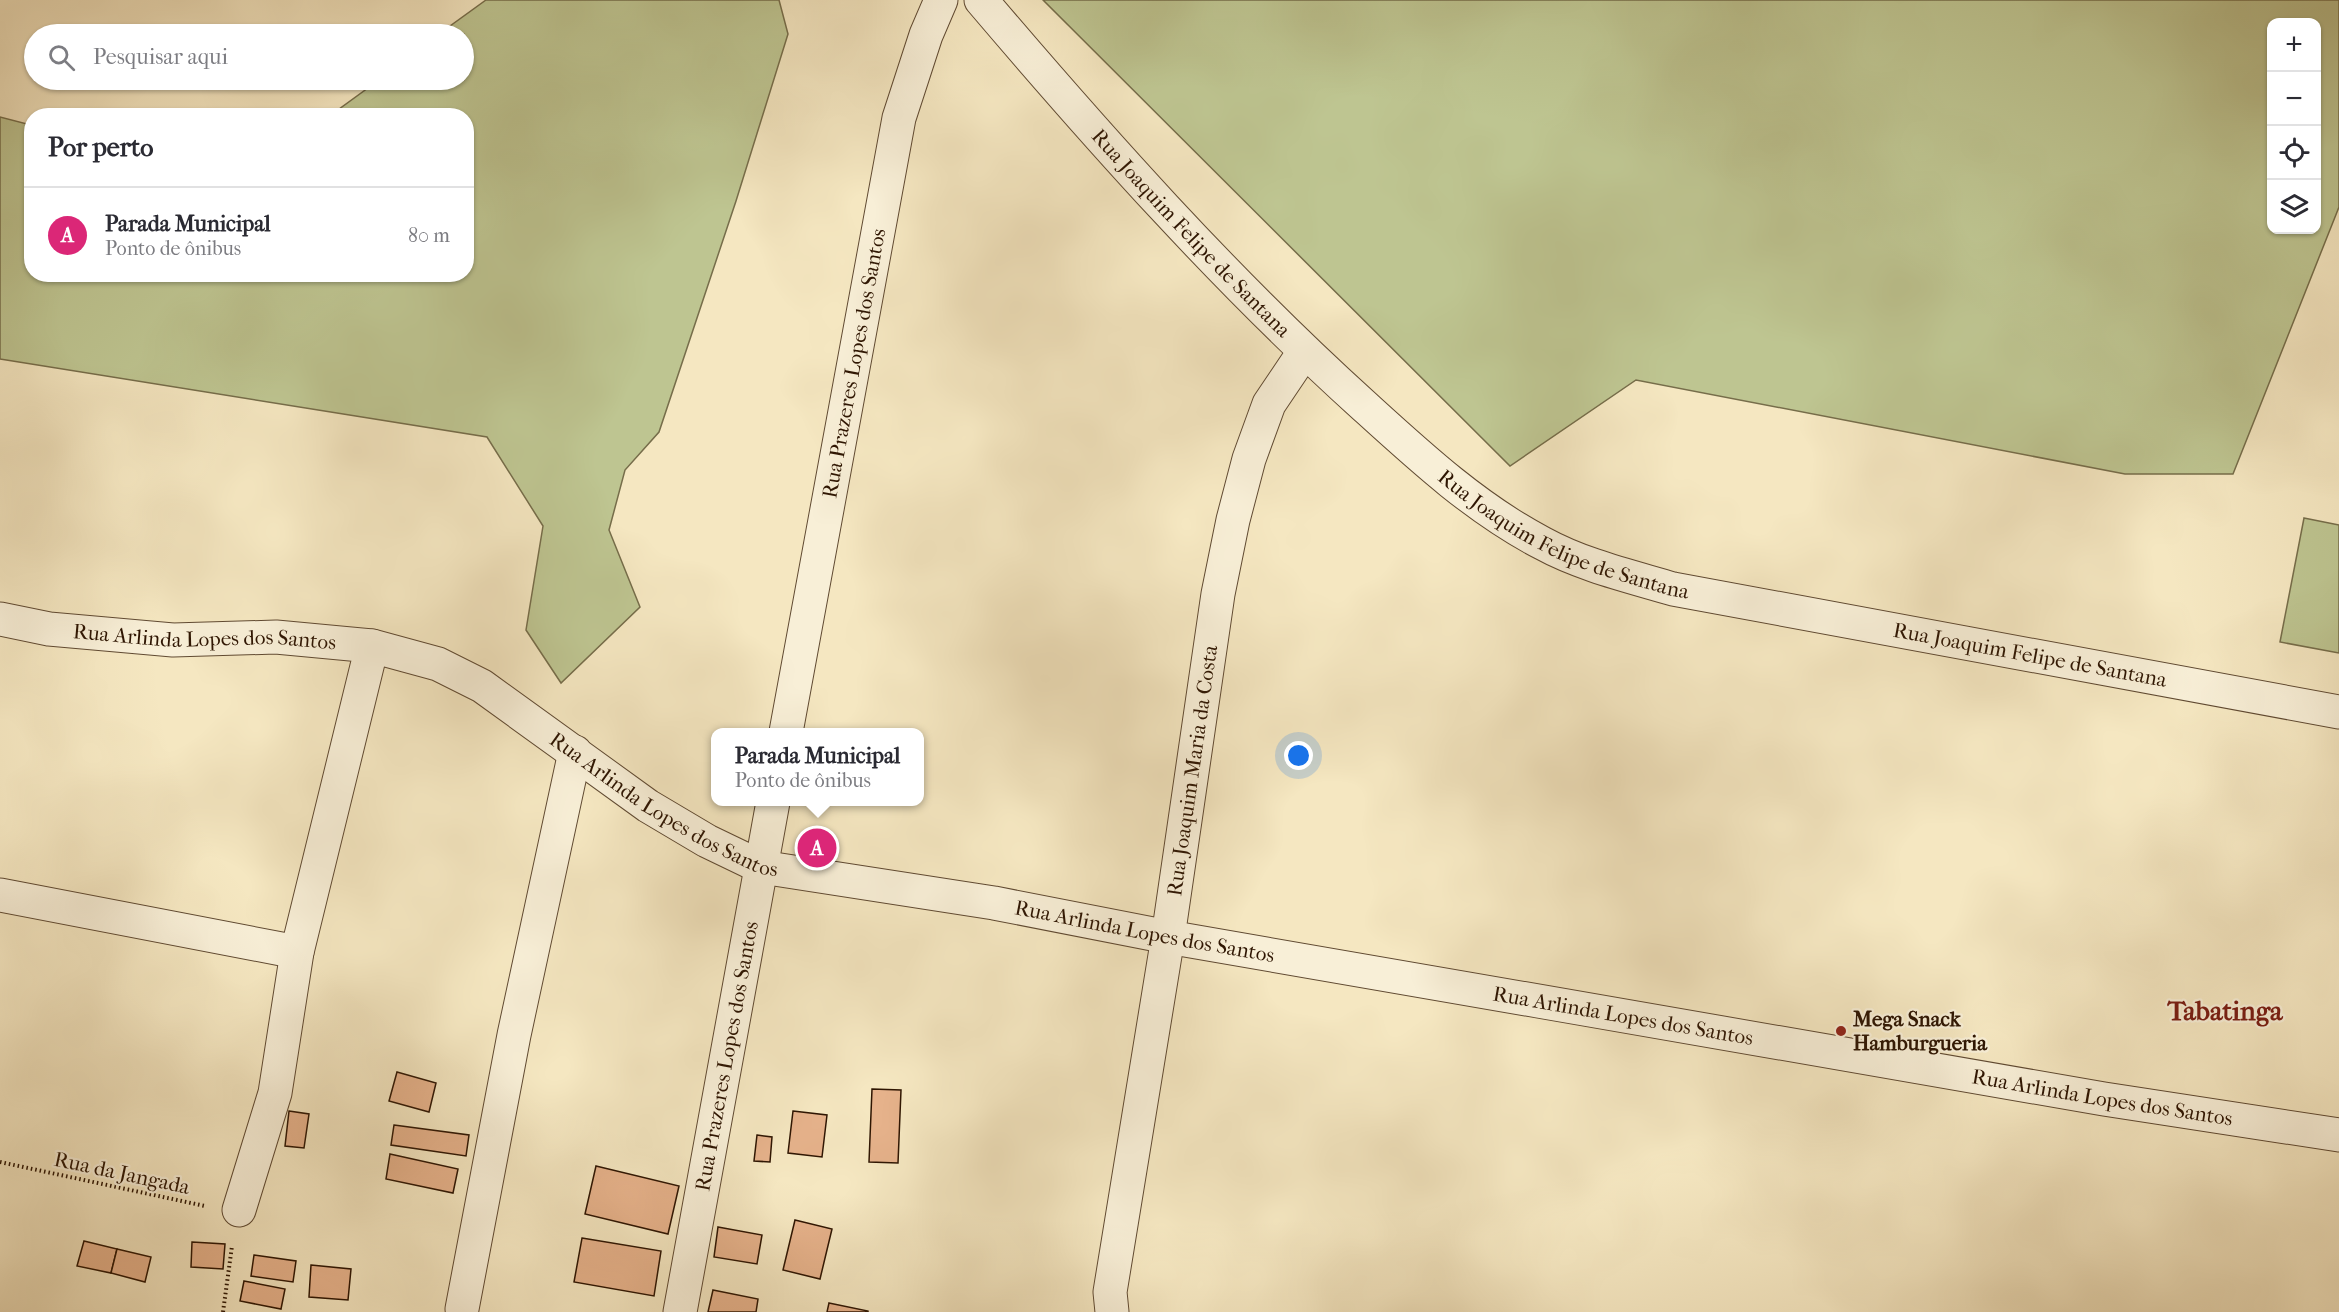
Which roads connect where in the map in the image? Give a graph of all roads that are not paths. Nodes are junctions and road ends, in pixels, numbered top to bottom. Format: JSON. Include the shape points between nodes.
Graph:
{"nodes":[{"id":1,"x":941,"y":0,"type":"edge"},
{"id":2,"x":981,"y":0,"type":"edge"},
{"id":3,"x":1304,"y":352,"type":"junction"},
{"id":4,"x":0,"y":619,"type":"edge"},
{"id":5,"x":372,"y":646,"type":"junction"},
{"id":6,"x":2339,"y":712,"type":"edge"},
{"id":7,"x":787,"y":728,"type":"edge"},
{"id":8,"x":575,"y":752,"type":"junction"},
{"id":9,"x":772,"y":806,"type":"edge"},
{"id":10,"x":761,"y":867,"type":"junction"},
{"id":11,"x":0,"y":895,"type":"edge"},
{"id":12,"x":1168,"y":937,"type":"junction"},
{"id":13,"x":297,"y":952,"type":"junction"},
{"id":14,"x":2339,"y":1135,"type":"edge"},
{"id":15,"x":239,"y":1210,"type":"road end"},
{"id":16,"x":462,"y":1309,"type":"dead end"},
{"id":17,"x":680,"y":1312,"type":"edge"},
{"id":18,"x":1112,"y":1312,"type":"edge"}],
"edges":[{"from":1,"to":7,"type":"street","name":"Rua Prazeres Lopes dos Santos","via":[[899,118]]},
{"from":2,"to":3,"type":"street","name":"Rua Joaquim Felipe de Santana","via":[[1151,193]]},
{"from":3,"to":6,"type":"street","name":"Rua Joaquim Felipe de Santana","via":[[1476,501],[1542,544],[1598,566],[1673,589]]},
{"from":3,"to":12,"type":"street","name":"Rua Joaquim Maria da Costa","via":[[1269,404],[1233,520],[1218,594]]},
{"from":4,"to":5,"type":"street","name":"Rua Arlinda Lopes dos Santos","via":[[49,629],[173,640],[276,637]]},
{"from":5,"to":8,"type":"street","name":"Rua Arlinda Lopes dos Santos","via":[[438,664],[482,686]]},
{"from":5,"to":13,"type":"street"},
{"from":8,"to":10,"type":"street","name":"Rua Arlinda Lopes dos Santos","via":[[648,806]]},
{"from":8,"to":16,"type":"street","via":[[514,1035]]},
{"from":9,"to":10,"type":"street","name":"Rua Prazeres Lopes dos Santos"},
{"from":10,"to":12,"type":"street","name":"Rua Arlinda Lopes dos Santos","via":[[994,903]]},
{"from":10,"to":17,"type":"street","name":"Rua Prazeres Lopes dos Santos"},
{"from":11,"to":13,"type":"street"},
{"from":12,"to":14,"type":"street","name":"Rua Arlinda Lopes dos Santos","via":[[2103,1099]]},
{"from":12,"to":18,"type":"street","name":"Rua Joaquim Maria da Costa","via":[[1110,1292]]},
{"from":13,"to":15,"type":"street","via":[[275,1093]]}]}
